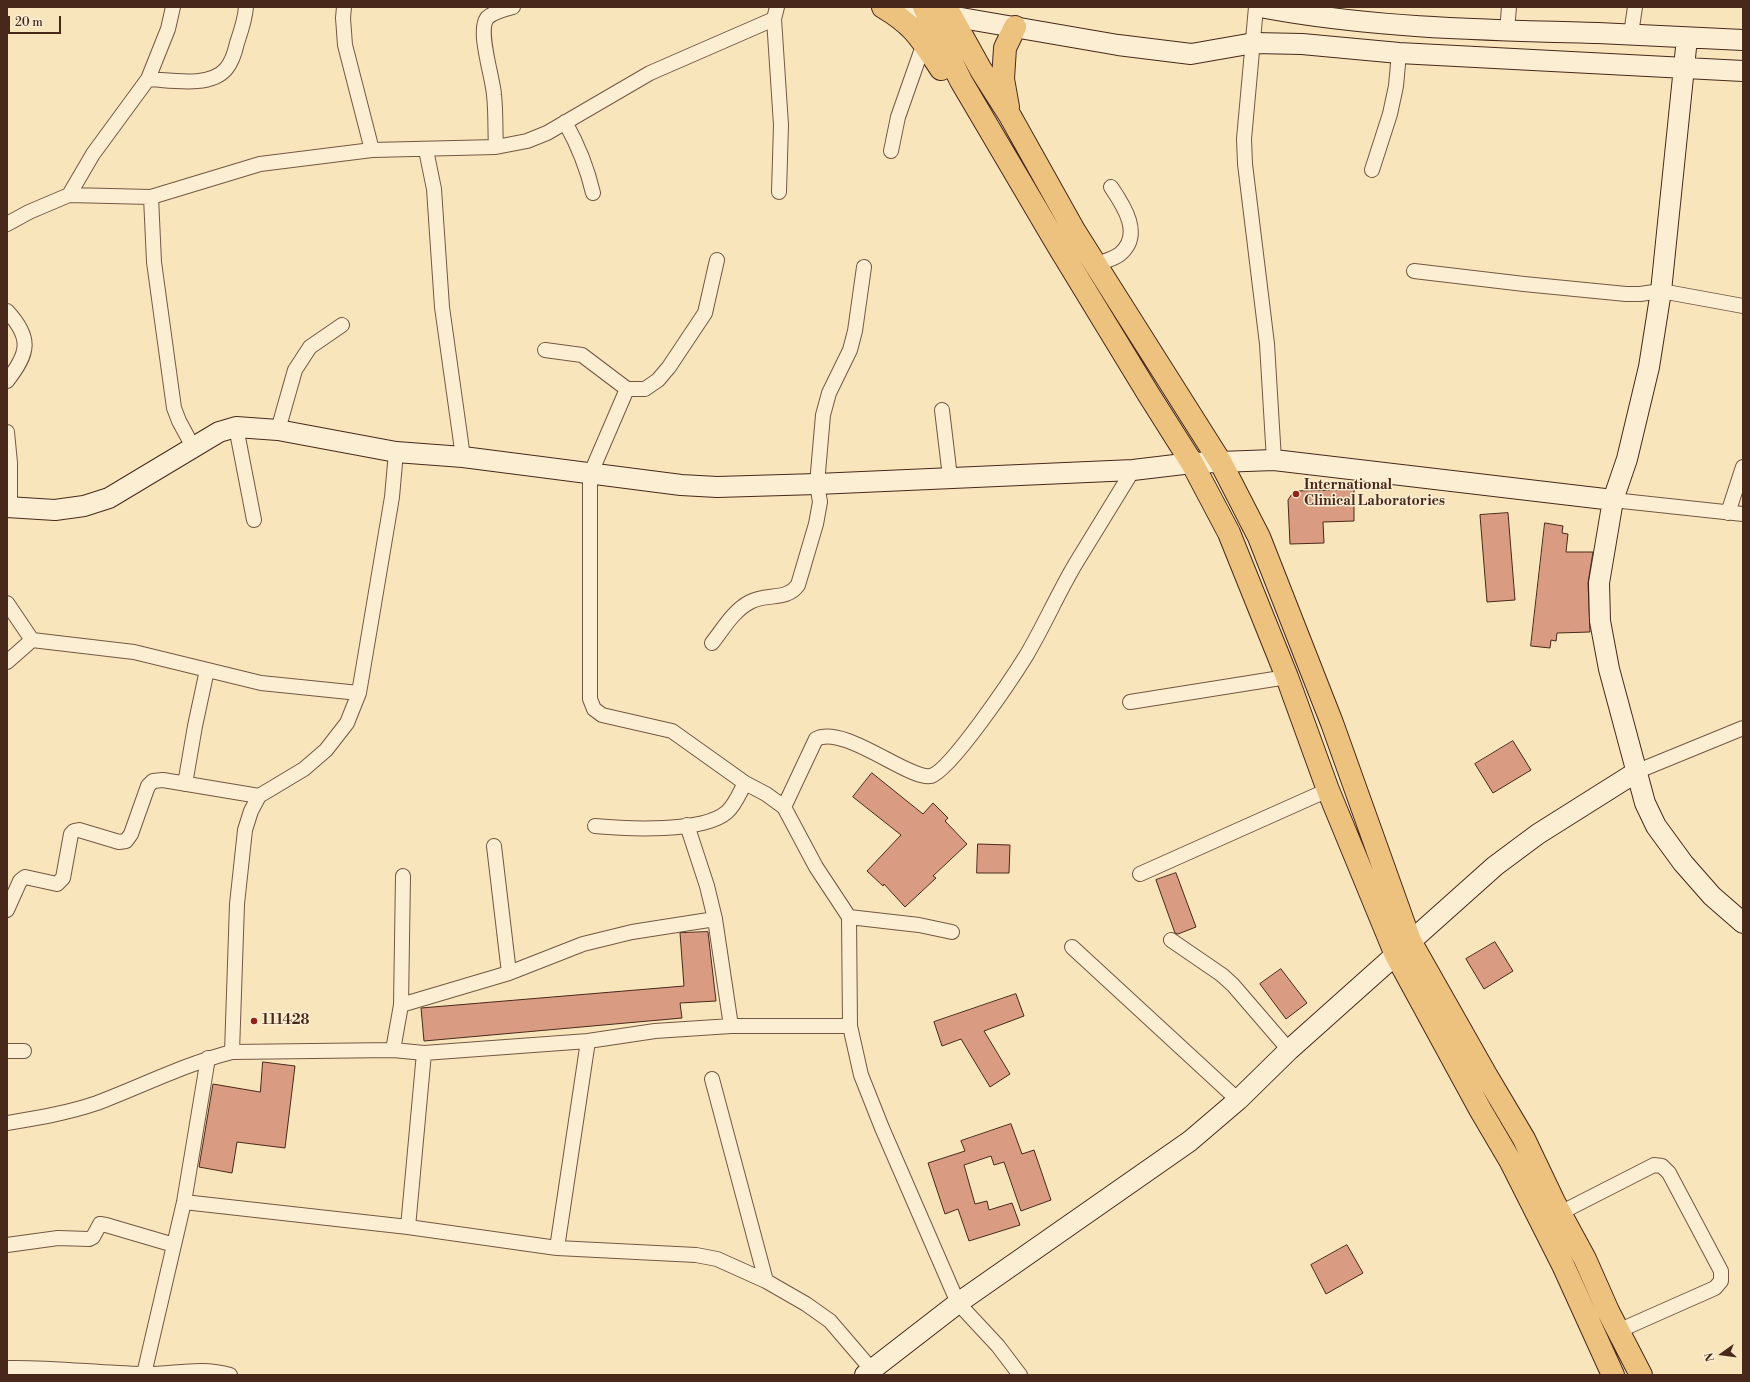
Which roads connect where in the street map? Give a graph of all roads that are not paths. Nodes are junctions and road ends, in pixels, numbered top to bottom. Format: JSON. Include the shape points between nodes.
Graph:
{"nodes":[{"id":1,"x":246,"y":7,"type":"edge"},
{"id":2,"x":344,"y":7,"type":"edge"},
{"id":3,"x":513,"y":7,"type":"edge"},
{"id":4,"x":883,"y":7,"type":"edge"},
{"id":5,"x":1256,"y":7,"type":"edge"},
{"id":6,"x":1260,"y":7,"type":"edge"},
{"id":7,"x":1509,"y":7,"type":"edge"},
{"id":8,"x":1635,"y":7,"type":"edge"},
{"id":9,"x":170,"y":8,"type":"edge"},
{"id":10,"x":920,"y":8,"type":"edge"},
{"id":11,"x":948,"y":12,"type":"edge"},
{"id":12,"x":776,"y":13,"type":"edge"},
{"id":13,"x":1015,"y":27,"type":"junction"},
{"id":14,"x":1507,"y":30,"type":"junction"},
{"id":15,"x":1631,"y":34,"type":"junction"},
{"id":16,"x":1687,"y":38,"type":"junction"},
{"id":17,"x":1743,"y":40,"type":"edge"},
{"id":18,"x":924,"y":43,"type":"junction"},
{"id":19,"x":1254,"y":43,"type":"junction"},
{"id":20,"x":1399,"y":53,"type":"junction"},
{"id":21,"x":1684,"y":69,"type":"junction"},
{"id":22,"x":1743,"y":71,"type":"edge"},
{"id":23,"x":148,"y":79,"type":"junction"},
{"id":24,"x":1009,"y":114,"type":"junction"},
{"id":25,"x":565,"y":122,"type":"junction"},
{"id":26,"x":988,"y":127,"type":"junction"},
{"id":27,"x":496,"y":148,"type":"junction"},
{"id":28,"x":372,"y":150,"type":"junction"},
{"id":29,"x":426,"y":150,"type":"junction"},
{"id":30,"x":891,"y":151,"type":"dead end"},
{"id":31,"x":1372,"y":170,"type":"dead end"},
{"id":32,"x":1112,"y":187,"type":"dead end"},
{"id":33,"x":779,"y":192,"type":"dead end"},
{"id":34,"x":594,"y":193,"type":"dead end"},
{"id":35,"x":69,"y":195,"type":"junction"},
{"id":36,"x":151,"y":197,"type":"junction"},
{"id":37,"x":7,"y":224,"type":"edge"},
{"id":38,"x":717,"y":260,"type":"dead end"},
{"id":39,"x":1097,"y":264,"type":"junction"},
{"id":40,"x":864,"y":267,"type":"dead end"},
{"id":41,"x":1414,"y":270,"type":"dead end"},
{"id":42,"x":1661,"y":291,"type":"junction"},
{"id":43,"x":1743,"y":306,"type":"edge"},
{"id":44,"x":7,"y":311,"type":"edge"},
{"id":45,"x":342,"y":325,"type":"dead end"},
{"id":46,"x":545,"y":350,"type":"dead end"},
{"id":47,"x":7,"y":380,"type":"edge"},
{"id":48,"x":627,"y":389,"type":"junction"},
{"id":49,"x":942,"y":410,"type":"dead end"},
{"id":50,"x":236,"y":427,"type":"junction"},
{"id":51,"x":278,"y":430,"type":"junction"},
{"id":52,"x":7,"y":432,"type":"edge"},
{"id":53,"x":193,"y":447,"type":"junction"},
{"id":54,"x":396,"y":452,"type":"junction"},
{"id":55,"x":463,"y":457,"type":"junction"},
{"id":56,"x":1274,"y":460,"type":"junction"},
{"id":57,"x":1192,"y":463,"type":"junction"},
{"id":58,"x":1221,"y":463,"type":"junction"},
{"id":59,"x":1743,"y":467,"type":"edge"},
{"id":60,"x":1133,"y":470,"type":"junction"},
{"id":61,"x":590,"y":475,"type":"junction"},
{"id":62,"x":950,"y":477,"type":"junction"},
{"id":63,"x":818,"y":484,"type":"junction"},
{"id":64,"x":1613,"y":500,"type":"junction"},
{"id":65,"x":9,"y":507,"type":"edge"},
{"id":66,"x":1728,"y":514,"type":"junction"},
{"id":67,"x":1743,"y":514,"type":"edge"},
{"id":68,"x":254,"y":520,"type":"dead end"},
{"id":69,"x":7,"y":603,"type":"edge"},
{"id":70,"x":32,"y":640,"type":"junction"},
{"id":71,"x":712,"y":643,"type":"dead end"},
{"id":72,"x":7,"y":662,"type":"edge"},
{"id":73,"x":207,"y":670,"type":"junction"},
{"id":74,"x":1287,"y":677,"type":"junction"},
{"id":75,"x":359,"y":693,"type":"junction"},
{"id":76,"x":1130,"y":702,"type":"dead end"},
{"id":77,"x":1743,"y":728,"type":"edge"},
{"id":78,"x":1638,"y":772,"type":"junction"},
{"id":79,"x":746,"y":783,"type":"junction"},
{"id":80,"x":185,"y":784,"type":"junction"},
{"id":81,"x":1328,"y":790,"type":"junction"},
{"id":82,"x":259,"y":796,"type":"junction"},
{"id":83,"x":784,"y":807,"type":"junction"},
{"id":84,"x":687,"y":825,"type":"junction"},
{"id":85,"x":595,"y":826,"type":"dead end"},
{"id":86,"x":494,"y":846,"type":"dead end"},
{"id":87,"x":1140,"y":874,"type":"dead end"},
{"id":88,"x":403,"y":876,"type":"dead end"},
{"id":89,"x":7,"y":910,"type":"edge"},
{"id":90,"x":849,"y":917,"type":"junction"},
{"id":91,"x":715,"y":919,"type":"junction"},
{"id":92,"x":1743,"y":923,"type":"edge"},
{"id":93,"x":952,"y":932,"type":"dead end"},
{"id":94,"x":1171,"y":940,"type":"dead end"},
{"id":95,"x":1072,"y":947,"type":"dead end"},
{"id":96,"x":1403,"y":948,"type":"junction"},
{"id":97,"x":509,"y":974,"type":"junction"},
{"id":98,"x":401,"y":1005,"type":"junction"},
{"id":99,"x":731,"y":1026,"type":"junction"},
{"id":100,"x":850,"y":1026,"type":"junction"},
{"id":101,"x":588,"y":1041,"type":"junction"},
{"id":102,"x":393,"y":1050,"type":"junction"},
{"id":103,"x":1289,"y":1050,"type":"junction"},
{"id":104,"x":24,"y":1051,"type":"dead end"},
{"id":105,"x":7,"y":1052,"type":"edge"},
{"id":106,"x":232,"y":1052,"type":"junction"},
{"id":107,"x":424,"y":1053,"type":"junction"},
{"id":108,"x":208,"y":1058,"type":"junction"},
{"id":109,"x":712,"y":1079,"type":"dead end"},
{"id":110,"x":1238,"y":1100,"type":"junction"},
{"id":111,"x":7,"y":1123,"type":"edge"},
{"id":112,"x":184,"y":1202,"type":"junction"},
{"id":113,"x":1560,"y":1213,"type":"junction"},
{"id":114,"x":408,"y":1227,"type":"junction"},
{"id":115,"x":7,"y":1245,"type":"edge"},
{"id":116,"x":174,"y":1245,"type":"junction"},
{"id":117,"x":557,"y":1248,"type":"junction"},
{"id":118,"x":766,"y":1281,"type":"junction"},
{"id":119,"x":958,"y":1303,"type":"junction"},
{"id":120,"x":1618,"y":1331,"type":"junction"},
{"id":121,"x":7,"y":1368,"type":"edge"},
{"id":122,"x":868,"y":1373,"type":"edge"},
{"id":123,"x":144,"y":1374,"type":"edge"},
{"id":124,"x":226,"y":1374,"type":"edge"},
{"id":125,"x":1020,"y":1375,"type":"edge"},
{"id":126,"x":1612,"y":1375,"type":"edge"},
{"id":127,"x":1641,"y":1375,"type":"edge"}],
"edges":[{"from":1,"to":23,"type":"street","via":[[234,57],[226,70],[198,82]]},
{"from":2,"to":28,"type":"street","via":[[345,45]]},
{"from":3,"to":27,"type":"street","via":[[488,18],[484,27],[484,41],[494,94]]},
{"from":4,"to":18,"type":"main road","via":[[906,21]]},
{"from":5,"to":19,"type":"street"},
{"from":6,"to":14,"type":"street","via":[[1304,15],[1456,29]]},
{"from":7,"to":14,"type":"street"},
{"from":8,"to":15,"type":"street"},
{"from":9,"to":23,"type":"street","via":[[168,29]]},
{"from":10,"to":11,"type":"street"},
{"from":10,"to":26,"type":"main road"},
{"from":11,"to":13,"type":"street"},
{"from":11,"to":24,"type":"main road"},
{"from":12,"to":25,"type":"street","via":[[650,73]]},
{"from":12,"to":33,"type":"street","via":[[781,125]]},
{"from":13,"to":19,"type":"street","via":[[1118,45],[1191,54]]},
{"from":13,"to":24,"type":"main road","via":[[1005,48],[1003,79]]},
{"from":14,"to":15,"type":"street"},
{"from":15,"to":16,"type":"street"},
{"from":16,"to":17,"type":"street"},
{"from":16,"to":21,"type":"street"},
{"from":18,"to":26,"type":"main road","via":[[963,105]]},
{"from":18,"to":30,"type":"street","via":[[898,118]]},
{"from":19,"to":20,"type":"street","via":[[1302,44]]},
{"from":19,"to":56,"type":"street","via":[[1244,140],[1245,164],[1267,344]]},
{"from":20,"to":21,"type":"street"},
{"from":20,"to":31,"type":"street","via":[[1390,114]]},
{"from":21,"to":22,"type":"street"},
{"from":21,"to":42,"type":"street"},
{"from":23,"to":35,"type":"street","via":[[93,154]]},
{"from":24,"to":39,"type":"main road"},
{"from":25,"to":27,"type":"street","via":[[527,141]]},
{"from":25,"to":34,"type":"street","via":[[584,160]]},
{"from":26,"to":57,"type":"main road"},
{"from":27,"to":29,"type":"street"},
{"from":28,"to":29,"type":"street"},
{"from":28,"to":36,"type":"street","via":[[260,164]]},
{"from":29,"to":55,"type":"street","via":[[434,189],[442,307]]},
{"from":32,"to":39,"type":"street","via":[[1128,214],[1132,232],[1127,245],[1119,254]]},
{"from":35,"to":36,"type":"street"},
{"from":35,"to":37,"type":"street"},
{"from":36,"to":53,"type":"street","via":[[154,262],[174,408]]},
{"from":38,"to":48,"type":"street","via":[[705,313],[674,360],[658,380],[645,389]]},
{"from":39,"to":58,"type":"main road"},
{"from":40,"to":63,"type":"street","via":[[850,350],[829,393],[823,415]]},
{"from":41,"to":42,"type":"street","via":[[1626,294]]},
{"from":42,"to":43,"type":"street"},
{"from":42,"to":64,"type":"street","via":[[1649,367],[1627,458]]},
{"from":44,"to":47,"type":"street","via":[[18,323],[24,335],[25,347],[21,362]]},
{"from":45,"to":51,"type":"street","via":[[310,347],[295,370]]},
{"from":46,"to":48,"type":"street","via":[[582,355]]},
{"from":48,"to":61,"type":"street"},
{"from":49,"to":62,"type":"street"},
{"from":50,"to":51,"type":"street"},
{"from":50,"to":53,"type":"street","via":[[219,432]]},
{"from":50,"to":68,"type":"street"},
{"from":51,"to":54,"type":"street"},
{"from":52,"to":65,"type":"street","via":[[10,463]]},
{"from":53,"to":65,"type":"street","via":[[109,498],[84,506],[55,510]]},
{"from":54,"to":55,"type":"street"},
{"from":54,"to":75,"type":"street","via":[[392,497]]},
{"from":55,"to":61,"type":"street"},
{"from":56,"to":58,"type":"street"},
{"from":56,"to":64,"type":"street"},
{"from":57,"to":58,"type":"street"},
{"from":57,"to":60,"type":"street"},
{"from":57,"to":74,"type":"main road","via":[[1230,533]]},
{"from":58,"to":96,"type":"main road","via":[[1259,537],[1311,667]]},
{"from":59,"to":66,"type":"street"},
{"from":60,"to":62,"type":"street"},
{"from":60,"to":83,"type":"street","via":[[1075,564],[1026,656],[965,744],[942,770],[930,776],[919,775],[872,751],[830,736],[822,736],[816,739]]},
{"from":61,"to":63,"type":"street","via":[[681,485]]},
{"from":61,"to":79,"type":"street","via":[[590,698],[594,709],[602,715],[672,731]]},
{"from":62,"to":63,"type":"street"},
{"from":63,"to":71,"type":"street","via":[[820,502],[816,524],[798,585],[793,592],[785,595],[749,602],[731,618]]},
{"from":64,"to":66,"type":"street"},
{"from":64,"to":78,"type":"street","via":[[1599,582],[1600,621],[1609,669]]},
{"from":66,"to":67,"type":"street"},
{"from":69,"to":70,"type":"street"},
{"from":70,"to":72,"type":"street"},
{"from":70,"to":73,"type":"street","via":[[134,652]]},
{"from":73,"to":75,"type":"street","via":[[261,683]]},
{"from":73,"to":80,"type":"street"},
{"from":74,"to":76,"type":"street"},
{"from":74,"to":81,"type":"main road"},
{"from":75,"to":82,"type":"street","via":[[347,723],[326,750],[304,770]]},
{"from":77,"to":78,"type":"street"},
{"from":78,"to":92,"type":"street","via":[[1645,803],[1656,826],[1683,863],[1712,896]]},
{"from":78,"to":96,"type":"street","via":[[1538,834],[1495,866]]},
{"from":79,"to":83,"type":"street"},
{"from":79,"to":84,"type":"street","via":[[729,811],[719,818]]},
{"from":80,"to":82,"type":"street"},
{"from":80,"to":89,"type":"street","via":[[164,780],[148,786],[131,834],[126,841],[119,842],[79,830],[74,831],[71,834],[63,878],[57,884],[25,877],[20,881]]},
{"from":81,"to":87,"type":"street"},
{"from":81,"to":96,"type":"main road"},
{"from":82,"to":106,"type":"street","via":[[245,830],[237,904]]},
{"from":83,"to":90,"type":"street","via":[[816,867]]},
{"from":84,"to":85,"type":"street","via":[[634,830]]},
{"from":84,"to":91,"type":"street"},
{"from":86,"to":97,"type":"street"},
{"from":88,"to":98,"type":"street"},
{"from":90,"to":93,"type":"street","via":[[919,925]]},
{"from":90,"to":100,"type":"street"},
{"from":91,"to":97,"type":"street","via":[[632,932],[583,944]]},
{"from":91,"to":99,"type":"street"},
{"from":94,"to":103,"type":"street","via":[[1234,985]]},
{"from":95,"to":110,"type":"street"},
{"from":96,"to":103,"type":"street"},
{"from":96,"to":113,"type":"main road","via":[[1524,1138]]},
{"from":96,"to":126,"type":"main road","via":[[1481,1111],[1511,1162],[1563,1265]]},
{"from":97,"to":98,"type":"street"},
{"from":98,"to":102,"type":"street"},
{"from":99,"to":100,"type":"street"},
{"from":99,"to":101,"type":"street","via":[[655,1031]]},
{"from":100,"to":119,"type":"street","via":[[861,1075]]},
{"from":101,"to":107,"type":"street"},
{"from":101,"to":117,"type":"street"},
{"from":102,"to":106,"type":"street"},
{"from":102,"to":107,"type":"street"},
{"from":103,"to":110,"type":"street"},
{"from":104,"to":105,"type":"street"},
{"from":106,"to":108,"type":"street"},
{"from":107,"to":114,"type":"street"},
{"from":108,"to":111,"type":"street","via":[[96,1103]]},
{"from":108,"to":112,"type":"street"},
{"from":109,"to":118,"type":"street"},
{"from":110,"to":119,"type":"street","via":[[1190,1141]]},
{"from":112,"to":114,"type":"street"},
{"from":112,"to":116,"type":"street"},
{"from":113,"to":120,"type":"main road","via":[[1585,1259]]},
{"from":113,"to":120,"type":"street","via":[[1654,1165],[1662,1166],[1669,1173],[1721,1271],[1720,1281],[1715,1288]]},
{"from":114,"to":117,"type":"street"},
{"from":115,"to":116,"type":"street","via":[[58,1238],[89,1239],[93,1237],[100,1224]]},
{"from":116,"to":123,"type":"street"},
{"from":117,"to":118,"type":"street","via":[[696,1255],[717,1259]]},
{"from":118,"to":122,"type":"street","via":[[830,1321]]},
{"from":119,"to":122,"type":"street"},
{"from":119,"to":125,"type":"street","via":[[998,1346]]},
{"from":120,"to":127,"type":"main road"},
{"from":121,"to":123,"type":"street"},
{"from":123,"to":124,"type":"street","via":[[198,1370]]}]}
